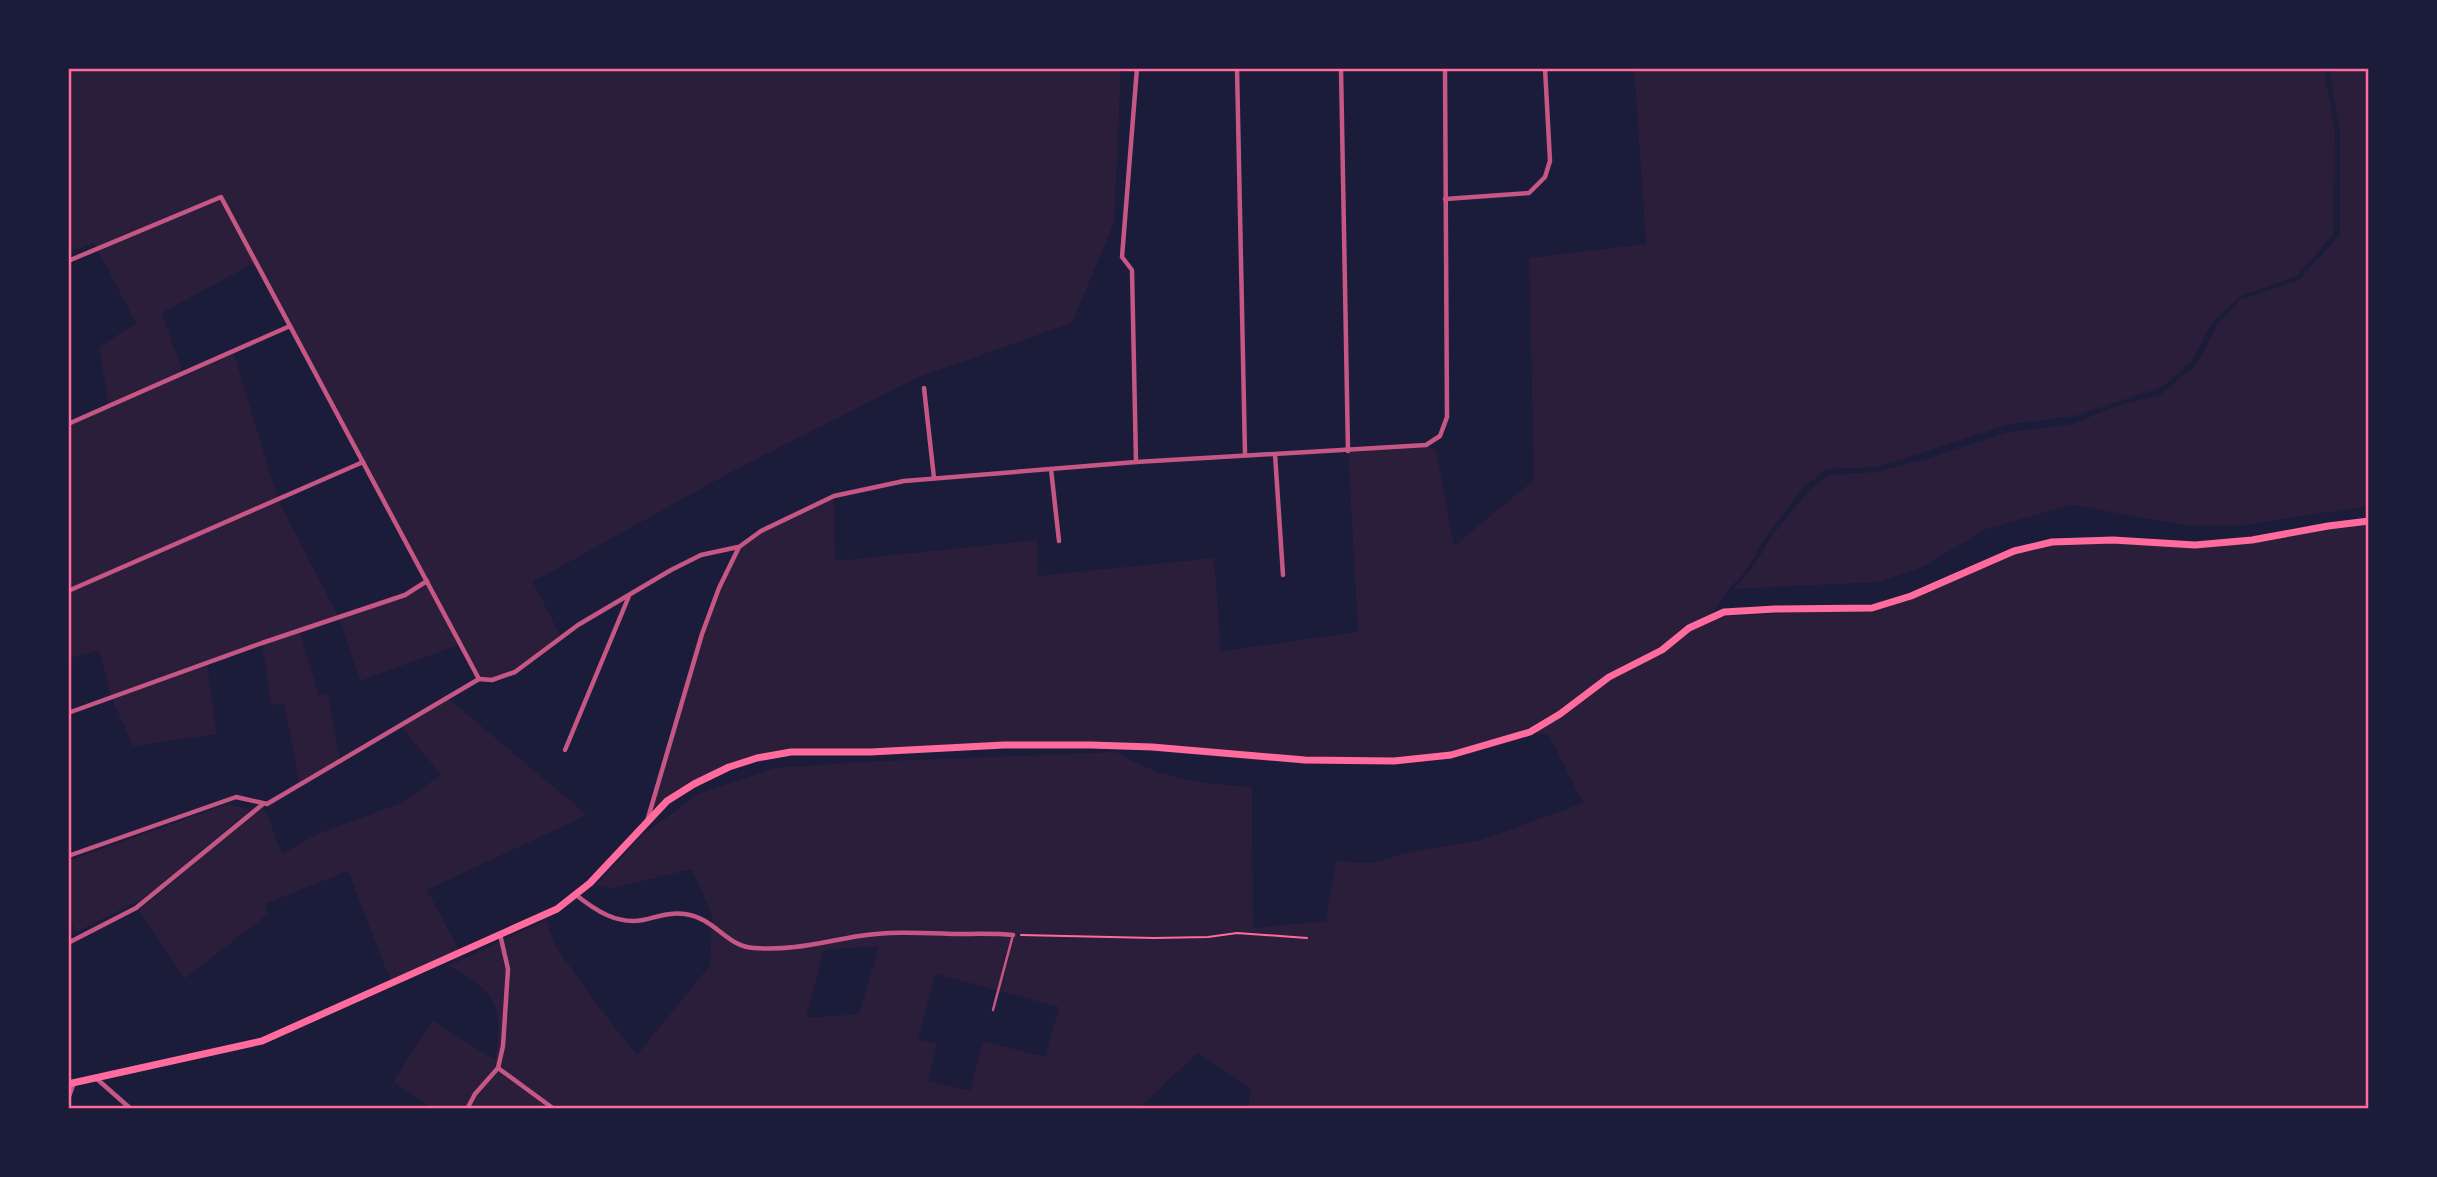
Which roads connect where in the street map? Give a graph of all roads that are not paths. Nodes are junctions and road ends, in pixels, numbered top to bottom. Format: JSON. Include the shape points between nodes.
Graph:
{"nodes":[{"id":1,"x":1137,"y":68,"type":"edge"},
{"id":2,"x":1237,"y":68,"type":"edge"},
{"id":3,"x":1341,"y":68,"type":"edge"},
{"id":4,"x":1445,"y":68,"type":"edge"},
{"id":5,"x":1545,"y":68,"type":"edge"},
{"id":6,"x":1445,"y":199,"type":"junction"},
{"id":7,"x":68,"y":261,"type":"edge"},
{"id":8,"x":290,"y":326,"type":"junction"},
{"id":9,"x":924,"y":388,"type":"dead end"},
{"id":10,"x":68,"y":424,"type":"edge"},
{"id":11,"x":1348,"y":451,"type":"junction"},
{"id":12,"x":1245,"y":454,"type":"junction"},
{"id":13,"x":1275,"y":454,"type":"junction"},
{"id":14,"x":363,"y":462,"type":"junction"},
{"id":15,"x":1136,"y":462,"type":"junction"},
{"id":16,"x":1051,"y":470,"type":"junction"},
{"id":17,"x":934,"y":478,"type":"junction"},
{"id":18,"x":2369,"y":521,"type":"edge"},
{"id":19,"x":1059,"y":541,"type":"dead end"},
{"id":20,"x":739,"y":547,"type":"junction"},
{"id":21,"x":1283,"y":575,"type":"dead end"},
{"id":22,"x":427,"y":581,"type":"junction"},
{"id":23,"x":68,"y":591,"type":"edge"},
{"id":24,"x":629,"y":594,"type":"junction"},
{"id":25,"x":480,"y":679,"type":"junction"},
{"id":26,"x":68,"y":713,"type":"edge"},
{"id":27,"x":565,"y":750,"type":"dead end"},
{"id":28,"x":263,"y":804,"type":"junction"},
{"id":29,"x":648,"y":820,"type":"junction"},
{"id":30,"x":68,"y":856,"type":"edge"},
{"id":31,"x":575,"y":894,"type":"junction"},
{"id":32,"x":500,"y":934,"type":"junction"},
{"id":33,"x":1013,"y":935,"type":"joint"},
{"id":34,"x":68,"y":943,"type":"edge"},
{"id":35,"x":993,"y":1010,"type":"dead end"},
{"id":36,"x":498,"y":1068,"type":"junction"},
{"id":37,"x":96,"y":1078,"type":"junction"},
{"id":38,"x":71,"y":1083,"type":"edge"},
{"id":39,"x":68,"y":1099,"type":"edge"},
{"id":40,"x":131,"y":1109,"type":"edge"},
{"id":41,"x":467,"y":1109,"type":"edge"},
{"id":42,"x":554,"y":1109,"type":"edge"}],
"edges":[{"from":1,"to":15,"type":"street","via":[[1122,257],[1132,270]]},
{"from":2,"to":12,"type":"street"},
{"from":3,"to":11,"type":"street"},
{"from":4,"to":6,"type":"street"},
{"from":5,"to":6,"type":"street","via":[[1550,162],[1545,177],[1529,192]]},
{"from":6,"to":11,"type":"street","via":[[1447,417],[1440,436],[1426,445]]},
{"from":7,"to":8,"type":"street","via":[[221,197]]},
{"from":8,"to":10,"type":"street"},
{"from":8,"to":14,"type":"street"},
{"from":9,"to":17,"type":"street"},
{"from":11,"to":13,"type":"street"},
{"from":12,"to":13,"type":"street"},
{"from":12,"to":15,"type":"street"},
{"from":13,"to":21,"type":"street"},
{"from":14,"to":22,"type":"street"},
{"from":14,"to":23,"type":"street"},
{"from":15,"to":16,"type":"street"},
{"from":16,"to":17,"type":"street"},
{"from":16,"to":19,"type":"street"},
{"from":17,"to":20,"type":"street","via":[[834,496],[761,531]]},
{"from":18,"to":29,"type":"main road","via":[[2195,545],[2052,541],[2014,551],[1872,608],[1724,612],[1609,677],[1530,732],[1451,755],[1394,761],[1305,760],[1091,744],[791,752],[729,767],[667,801]]},
{"from":20,"to":24,"type":"street","via":[[701,555]]},
{"from":20,"to":29,"type":"street","via":[[702,634]]},
{"from":22,"to":25,"type":"street"},
{"from":22,"to":26,"type":"street","via":[[405,595]]},
{"from":24,"to":25,"type":"street","via":[[515,672]]},
{"from":24,"to":27,"type":"street"},
{"from":25,"to":28,"type":"street"},
{"from":28,"to":30,"type":"street","via":[[236,797]]},
{"from":28,"to":34,"type":"street","via":[[136,908]]},
{"from":29,"to":31,"type":"main road"},
{"from":31,"to":32,"type":"main road","via":[[557,909]]},
{"from":31,"to":33,"type":"street","via":[[595,910],[619,919],[685,914],[706,920],[734,942],[751,948],[815,946],[859,936],[913,932]]},
{"from":32,"to":36,"type":"street","via":[[508,970]]},
{"from":32,"to":37,"type":"main road","via":[[262,1041]]},
{"from":33,"to":35,"type":"lane"},
{"from":36,"to":41,"type":"street"},
{"from":36,"to":42,"type":"street"},
{"from":37,"to":38,"type":"main road"},
{"from":37,"to":40,"type":"street"},
{"from":38,"to":39,"type":"street"}]}
